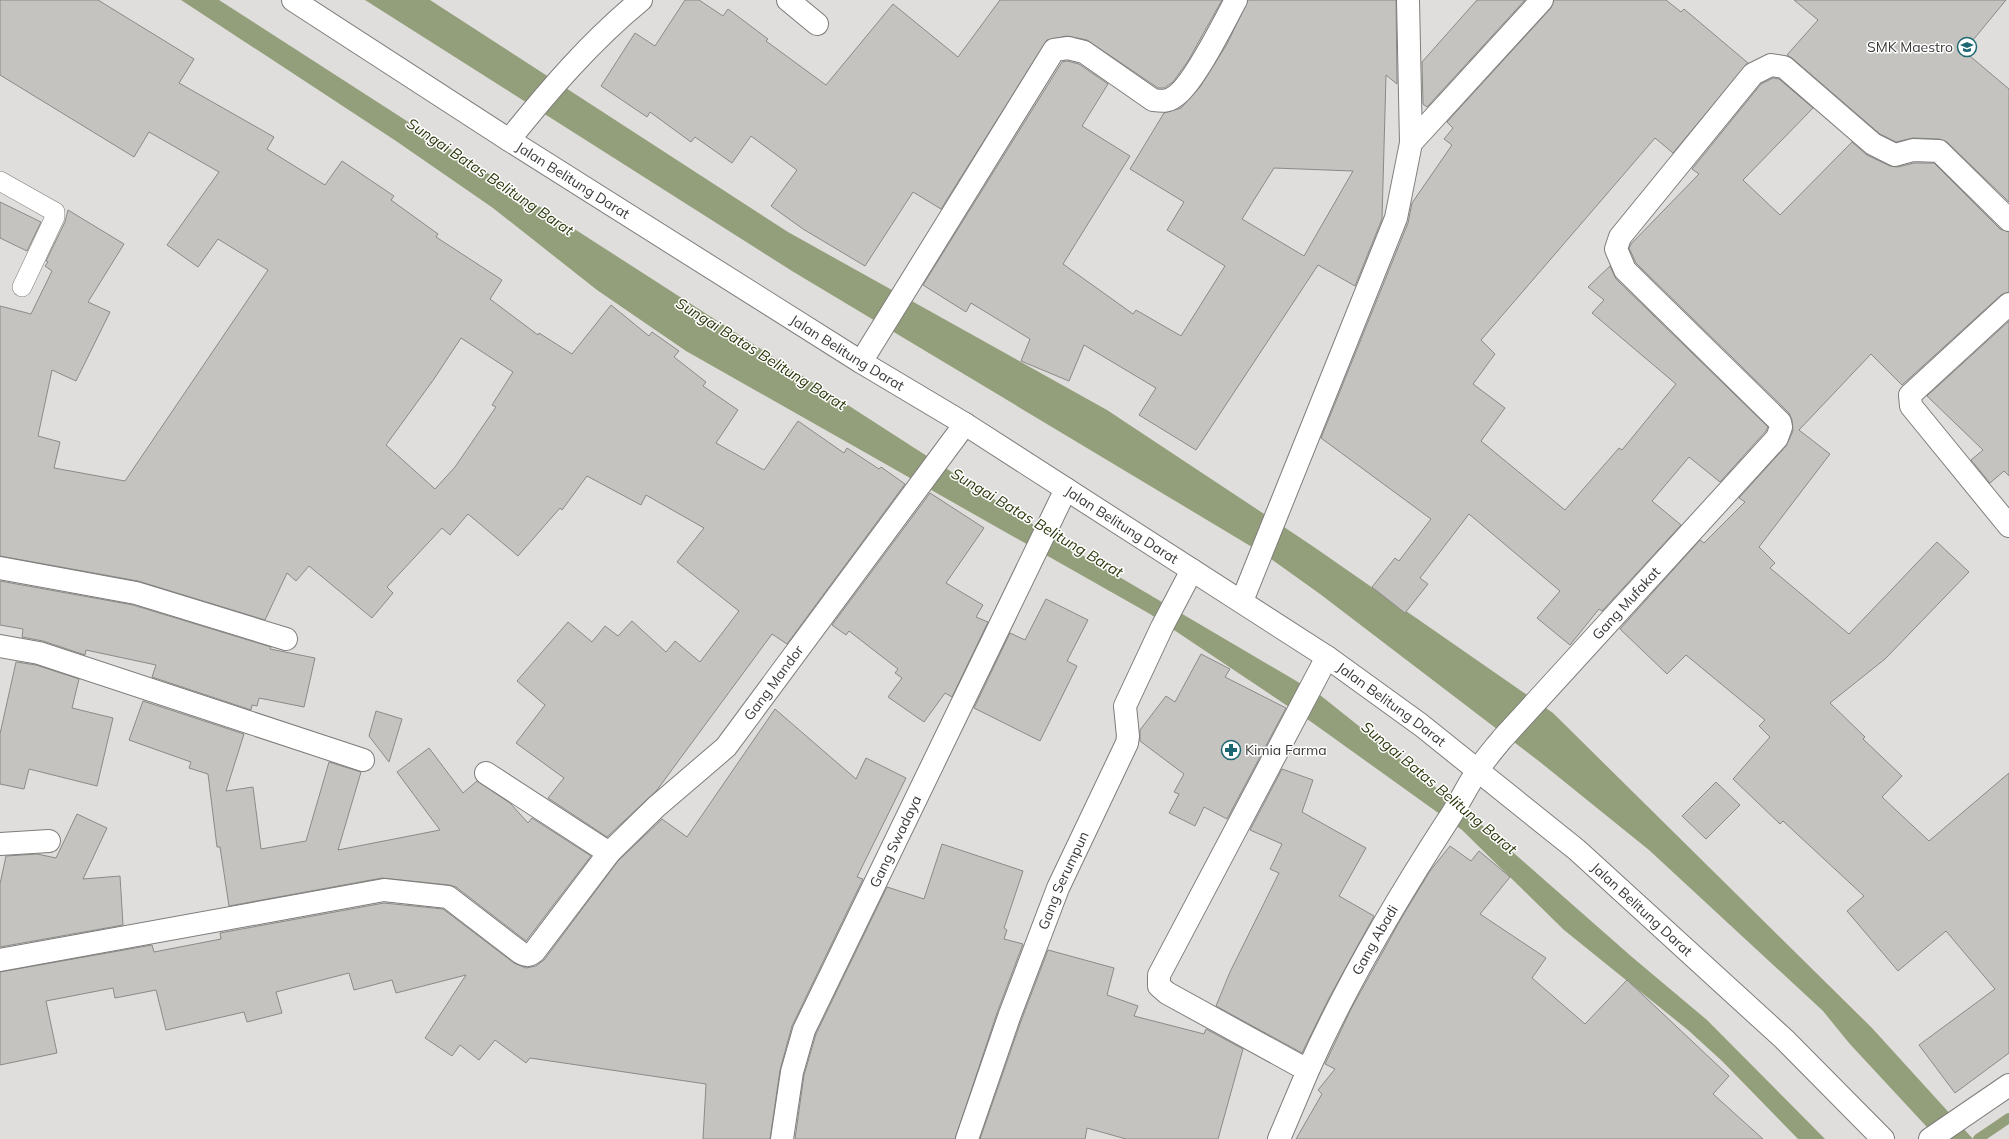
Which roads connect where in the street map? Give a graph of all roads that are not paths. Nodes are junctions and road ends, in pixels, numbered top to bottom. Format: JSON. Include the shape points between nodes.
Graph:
{"nodes":[{"id":1,"x":292,"y":0,"type":"edge"},
{"id":2,"x":641,"y":0,"type":"edge"},
{"id":3,"x":788,"y":0,"type":"edge"},
{"id":4,"x":1236,"y":0,"type":"edge"},
{"id":5,"x":1408,"y":0,"type":"edge"},
{"id":6,"x":1542,"y":0,"type":"edge"},
{"id":7,"x":818,"y":24,"type":"dead end"},
{"id":8,"x":509,"y":140,"type":"junction"},
{"id":9,"x":1411,"y":143,"type":"junction"},
{"id":10,"x":0,"y":181,"type":"edge"},
{"id":11,"x":2009,"y":220,"type":"edge"},
{"id":12,"x":22,"y":287,"type":"dead end"},
{"id":13,"x":2009,"y":304,"type":"edge"},
{"id":14,"x":861,"y":362,"type":"junction"},
{"id":15,"x":965,"y":424,"type":"junction"},
{"id":16,"x":1066,"y":489,"type":"junction"},
{"id":17,"x":2009,"y":526,"type":"edge"},
{"id":18,"x":0,"y":568,"type":"edge"},
{"id":19,"x":1192,"y":570,"type":"junction"},
{"id":20,"x":1242,"y":601,"type":"junction"},
{"id":21,"x":286,"y":639,"type":"dead end"},
{"id":22,"x":0,"y":646,"type":"edge"},
{"id":23,"x":1327,"y":657,"type":"junction"},
{"id":24,"x":363,"y":760,"type":"dead end"},
{"id":25,"x":1478,"y":770,"type":"junction"},
{"id":26,"x":486,"y":773,"type":"dead end"},
{"id":27,"x":49,"y":841,"type":"dead end"},
{"id":28,"x":0,"y":844,"type":"edge"},
{"id":29,"x":608,"y":853,"type":"junction"},
{"id":30,"x":0,"y":960,"type":"edge"},
{"id":31,"x":1309,"y":1068,"type":"junction"},
{"id":32,"x":2009,"y":1085,"type":"edge"},
{"id":33,"x":1935,"y":1135,"type":"edge"},
{"id":34,"x":782,"y":1139,"type":"edge"},
{"id":35,"x":967,"y":1139,"type":"edge"},
{"id":36,"x":1278,"y":1139,"type":"edge"},
{"id":37,"x":1883,"y":1139,"type":"edge"}],
"edges":[{"from":1,"to":8,"type":"street","name":"Jalan Belitung Darat"},
{"from":2,"to":8,"type":"street","via":[[624,13],[568,69]]},
{"from":3,"to":7,"type":"street"},
{"from":4,"to":14,"type":"street","via":[[1188,83],[1175,97],[1166,101],[1153,100],[1084,52],[1068,48],[1054,50]]},
{"from":5,"to":9,"type":"street"},
{"from":6,"to":9,"type":"street"},
{"from":8,"to":14,"type":"street","name":"Jalan Belitung Darat"},
{"from":9,"to":20,"type":"street","via":[[1396,218]]},
{"from":10,"to":12,"type":"lane","via":[[55,212],[55,217]]},
{"from":11,"to":25,"type":"street","name":"Gang Mufakat","via":[[1939,151],[1913,150],[1895,155],[1873,144],[1784,67],[1771,64],[1753,74],[1620,237],[1616,249],[1625,270],[1780,422],[1777,438],[1546,690]]},
{"from":13,"to":17,"type":"street","via":[[1910,395],[1911,406]]},
{"from":14,"to":15,"type":"street","name":"Jalan Belitung Darat"},
{"from":15,"to":16,"type":"street","name":"Jalan Belitung Darat"},
{"from":15,"to":29,"type":"street","name":"Gang Mandor","via":[[726,747],[656,807]]},
{"from":16,"to":19,"type":"street","name":"Jalan Belitung Darat"},
{"from":16,"to":34,"type":"street","name":"Gang Swadaya","via":[[804,1030],[792,1072]]},
{"from":18,"to":21,"type":"street","via":[[136,593]]},
{"from":19,"to":20,"type":"street","name":"Jalan Belitung Darat"},
{"from":19,"to":35,"type":"street","name":"Gang Serumpun","via":[[1125,706],[1127,743],[1058,888],[1009,1017]]},
{"from":20,"to":23,"type":"street","name":"Jalan Belitung Darat"},
{"from":22,"to":24,"type":"street","via":[[39,653]]},
{"from":23,"to":25,"type":"street","name":"Jalan Belitung Darat"},
{"from":23,"to":31,"type":"street","via":[[1159,975],[1159,986],[1174,997],[1298,1065]]},
{"from":25,"to":31,"type":"street","name":"Gang Abadi","via":[[1371,944],[1334,1012]]},
{"from":25,"to":37,"type":"street","name":"Jalan Belitung Darat","via":[[1577,850],[1784,1039]]},
{"from":26,"to":29,"type":"street"},
{"from":27,"to":28,"type":"street"},
{"from":29,"to":30,"type":"street","name":"Gang Mandor","via":[[534,952],[527,956],[448,897],[384,890]]},
{"from":31,"to":36,"type":"street","name":"Gang Abadi"},
{"from":32,"to":33,"type":"street"}]}
